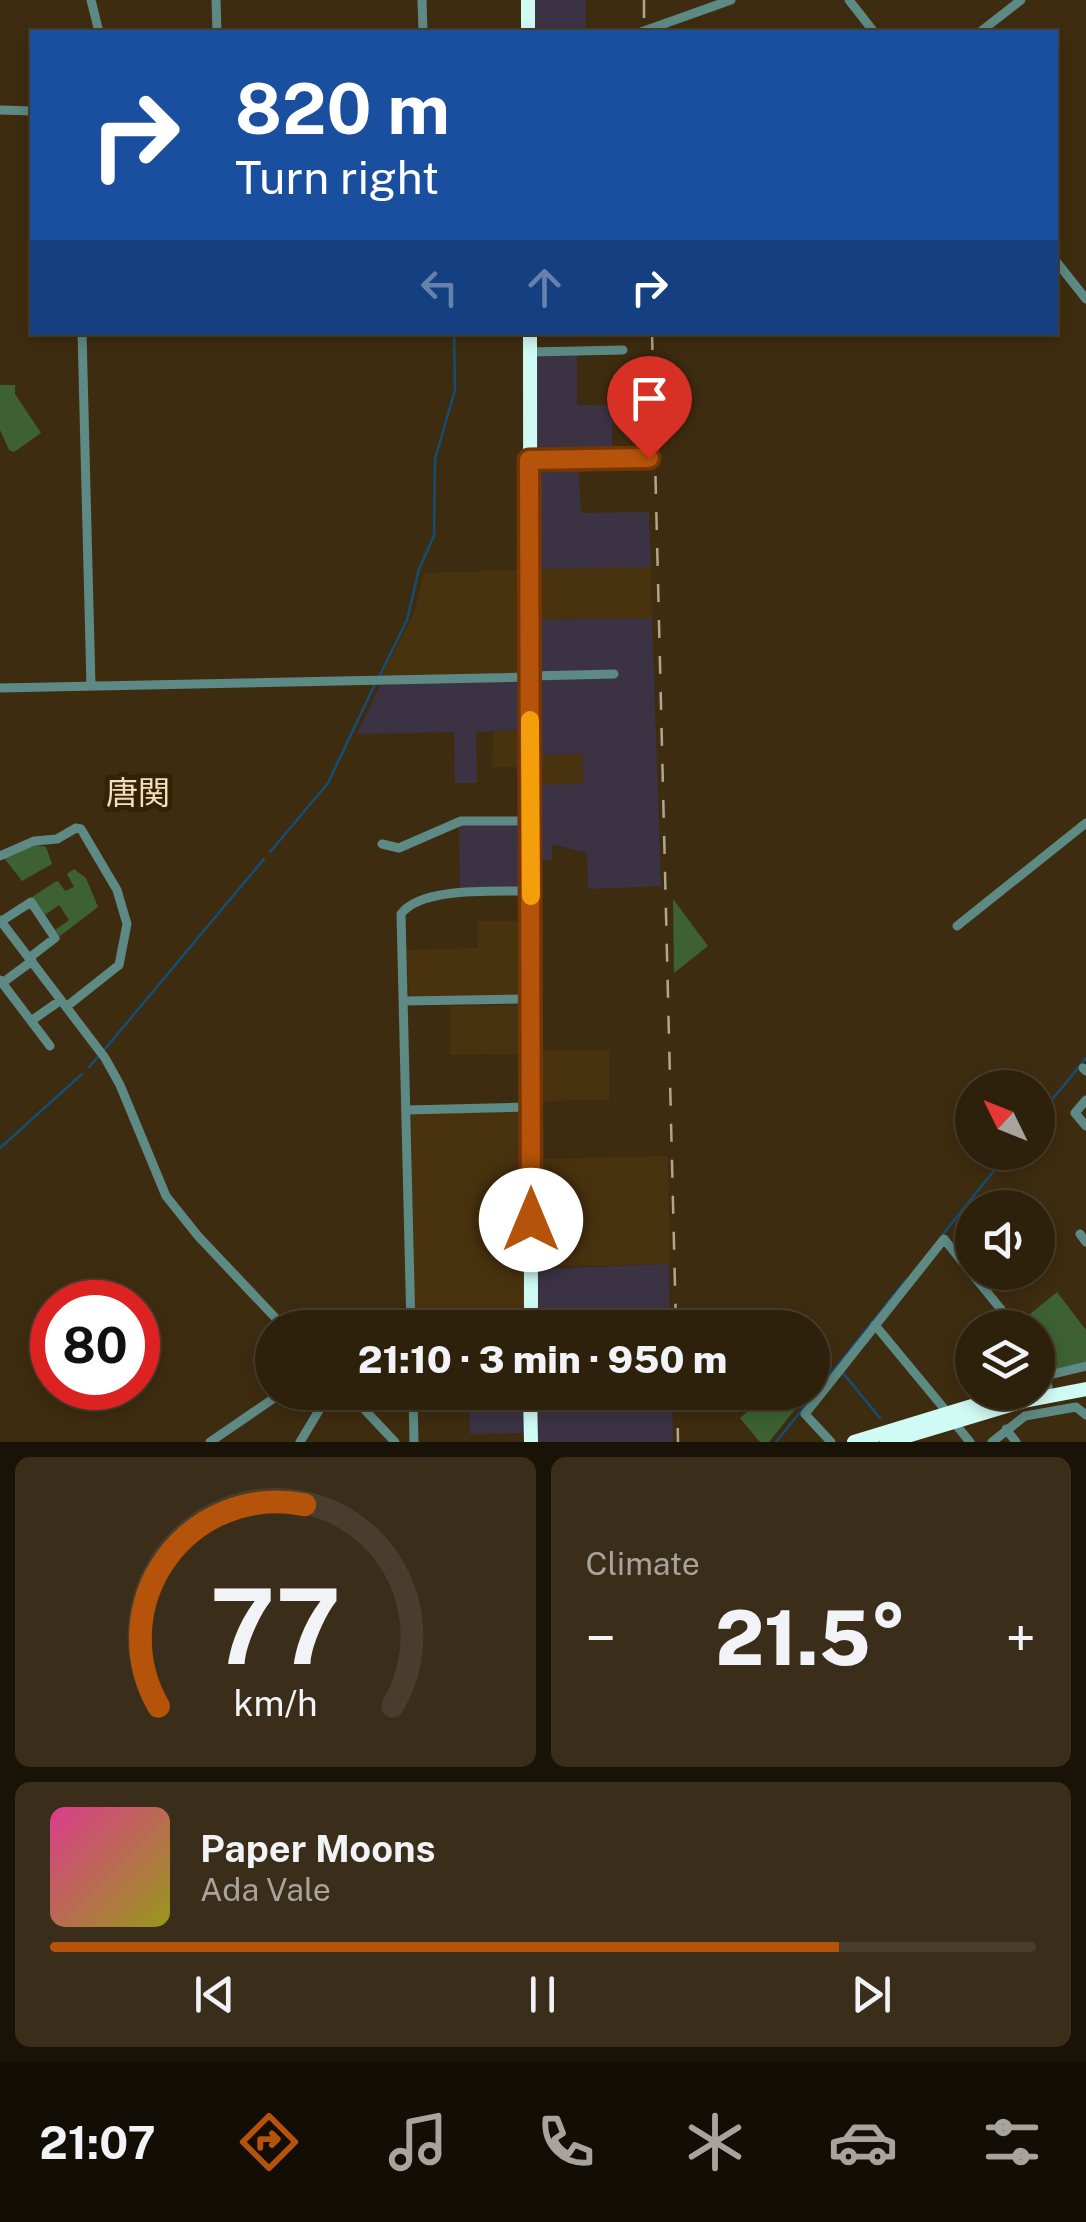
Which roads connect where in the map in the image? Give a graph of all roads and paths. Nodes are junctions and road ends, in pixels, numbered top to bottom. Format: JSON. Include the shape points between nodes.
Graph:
{"nodes":[{"id":1,"x":91,"y":0,"type":"edge"},
{"id":2,"x":216,"y":0,"type":"edge"},
{"id":3,"x":422,"y":0,"type":"edge"},
{"id":4,"x":528,"y":0,"type":"edge"},
{"id":5,"x":731,"y":0,"type":"edge"},
{"id":6,"x":848,"y":0,"type":"edge"},
{"id":7,"x":1020,"y":0,"type":"edge"},
{"id":8,"x":98,"y":30,"type":"edge"},
{"id":9,"x":216,"y":30,"type":"edge"},
{"id":10,"x":423,"y":30,"type":"edge"},
{"id":11,"x":528,"y":30,"type":"edge"},
{"id":12,"x":647,"y":30,"type":"edge"},
{"id":13,"x":872,"y":30,"type":"edge"},
{"id":14,"x":982,"y":30,"type":"edge"},
{"id":15,"x":0,"y":110,"type":"edge"},
{"id":16,"x":30,"y":111,"type":"edge"},
{"id":17,"x":1058,"y":264,"type":"edge"},
{"id":18,"x":1086,"y":299,"type":"edge"},
{"id":19,"x":82,"y":335,"type":"edge"},
{"id":20,"x":530,"y":335,"type":"edge"},
{"id":21,"x":623,"y":350,"type":"dead end"},
{"id":22,"x":530,"y":352,"type":"junction"},
{"id":23,"x":649,"y":458,"type":"dead end"},
{"id":24,"x":529,"y":460,"type":"junction"},
{"id":25,"x":614,"y":674,"type":"dead end"},
{"id":26,"x":531,"y":676,"type":"junction"},
{"id":27,"x":91,"y":686,"type":"junction"},
{"id":28,"x":0,"y":688,"type":"edge"},
{"id":29,"x":530,"y":821,"type":"junction"},
{"id":30,"x":1086,"y":822,"type":"edge"},
{"id":31,"x":382,"y":844,"type":"dead end"},
{"id":32,"x":0,"y":856,"type":"edge"},
{"id":33,"x":530,"y":891,"type":"junction"},
{"id":34,"x":0,"y":921,"type":"edge"},
{"id":35,"x":957,"y":926,"type":"dead end"},
{"id":36,"x":30,"y":960,"type":"junction"},
{"id":37,"x":1,"y":981,"type":"edge"},
{"id":38,"x":532,"y":999,"type":"junction"},
{"id":39,"x":404,"y":1001,"type":"junction"},
{"id":40,"x":64,"y":1004,"type":"junction"},
{"id":41,"x":31,"y":1021,"type":"junction"},
{"id":42,"x":50,"y":1046,"type":"dead end"},
{"id":43,"x":1086,"y":1100,"type":"edge"},
{"id":44,"x":531,"y":1107,"type":"junction"},
{"id":45,"x":408,"y":1110,"type":"junction"},
{"id":46,"x":1086,"y":1126,"type":"edge"},
{"id":47,"x":268,"y":1310,"type":"edge"},
{"id":48,"x":411,"y":1310,"type":"edge"},
{"id":49,"x":531,"y":1310,"type":"edge"},
{"id":50,"x":1001,"y":1310,"type":"edge"},
{"id":51,"x":876,"y":1326,"type":"junction"},
{"id":52,"x":1086,"y":1366,"type":"edge"},
{"id":53,"x":1086,"y":1381,"type":"edge"},
{"id":54,"x":1055,"y":1387,"type":"edge"},
{"id":55,"x":1086,"y":1389,"type":"edge"},
{"id":56,"x":1055,"y":1390,"type":"edge"},
{"id":57,"x":1055,"y":1391,"type":"edge"},
{"id":58,"x":1055,"y":1396,"type":"edge"},
{"id":59,"x":256,"y":1410,"type":"edge"},
{"id":60,"x":319,"y":1410,"type":"edge"},
{"id":61,"x":365,"y":1410,"type":"edge"},
{"id":62,"x":413,"y":1410,"type":"edge"},
{"id":63,"x":530,"y":1410,"type":"edge"},
{"id":64,"x":969,"y":1410,"type":"edge"},
{"id":65,"x":977,"y":1410,"type":"edge"},
{"id":66,"x":1030,"y":1410,"type":"edge"},
{"id":67,"x":1086,"y":1414,"type":"edge"},
{"id":68,"x":950,"y":1417,"type":"junction"},
{"id":69,"x":1006,"y":1429,"type":"junction"},
{"id":70,"x":210,"y":1442,"type":"edge"},
{"id":71,"x":300,"y":1442,"type":"edge"},
{"id":72,"x":395,"y":1442,"type":"edge"},
{"id":73,"x":414,"y":1442,"type":"edge"},
{"id":74,"x":531,"y":1442,"type":"edge"},
{"id":75,"x":831,"y":1442,"type":"edge"},
{"id":76,"x":854,"y":1442,"type":"edge"},
{"id":77,"x":887,"y":1442,"type":"edge"},
{"id":78,"x":970,"y":1442,"type":"edge"},
{"id":79,"x":992,"y":1442,"type":"edge"},
{"id":80,"x":1016,"y":1442,"type":"edge"}],
"edges":[{"from":1,"to":8,"type":"street"},
{"from":2,"to":9,"type":"street"},
{"from":3,"to":10,"type":"street"},
{"from":4,"to":11,"type":"highway"},
{"from":5,"to":12,"type":"street"},
{"from":6,"to":13,"type":"street"},
{"from":7,"to":14,"type":"street"},
{"from":15,"to":16,"type":"street"},
{"from":17,"to":18,"type":"street"},
{"from":19,"to":27,"type":"street"},
{"from":20,"to":22,"type":"highway"},
{"from":21,"to":22,"type":"street"},
{"from":22,"to":24,"type":"highway"},
{"from":23,"to":24,"type":"street"},
{"from":24,"to":26,"type":"highway"},
{"from":25,"to":26,"type":"street"},
{"from":26,"to":27,"type":"street"},
{"from":26,"to":29,"type":"highway"},
{"from":27,"to":28,"type":"street"},
{"from":29,"to":31,"type":"street","via":[[460,821],[399,848]]},
{"from":29,"to":33,"type":"highway"},
{"from":30,"to":35,"type":"street"},
{"from":32,"to":40,"type":"street","via":[[76,828],[117,890],[126,924],[119,965]]},
{"from":33,"to":38,"type":"highway"},
{"from":33,"to":39,"type":"street","via":[[444,894],[405,908]]},
{"from":34,"to":36,"type":"street"},
{"from":34,"to":36,"type":"street","via":[[30,902],[55,938]]},
{"from":36,"to":37,"type":"street"},
{"from":36,"to":40,"type":"street"},
{"from":37,"to":41,"type":"street"},
{"from":38,"to":39,"type":"street"},
{"from":38,"to":44,"type":"highway"},
{"from":39,"to":45,"type":"street"},
{"from":40,"to":41,"type":"street"},
{"from":40,"to":47,"type":"street","via":[[120,1085],[166,1196]]},
{"from":41,"to":42,"type":"street"},
{"from":43,"to":46,"type":"street","via":[[1076,1113]]},
{"from":44,"to":45,"type":"street"},
{"from":44,"to":49,"type":"highway"},
{"from":45,"to":48,"type":"street"},
{"from":50,"to":51,"type":"street","via":[[944,1239]]},
{"from":51,"to":68,"type":"street"},
{"from":51,"to":75,"type":"street","via":[[806,1414]]},
{"from":52,"to":54,"type":"street"},
{"from":53,"to":56,"type":"highway"},
{"from":55,"to":57,"type":"highway"},
{"from":58,"to":67,"type":"street"},
{"from":59,"to":70,"type":"street"},
{"from":60,"to":71,"type":"street"},
{"from":61,"to":72,"type":"street"},
{"from":62,"to":73,"type":"street"},
{"from":63,"to":74,"type":"highway"},
{"from":64,"to":68,"type":"highway"},
{"from":65,"to":68,"type":"highway"},
{"from":66,"to":69,"type":"street"},
{"from":68,"to":76,"type":"highway"},
{"from":68,"to":77,"type":"highway"},
{"from":68,"to":78,"type":"street"},
{"from":69,"to":79,"type":"street"},
{"from":69,"to":80,"type":"street"}]}
